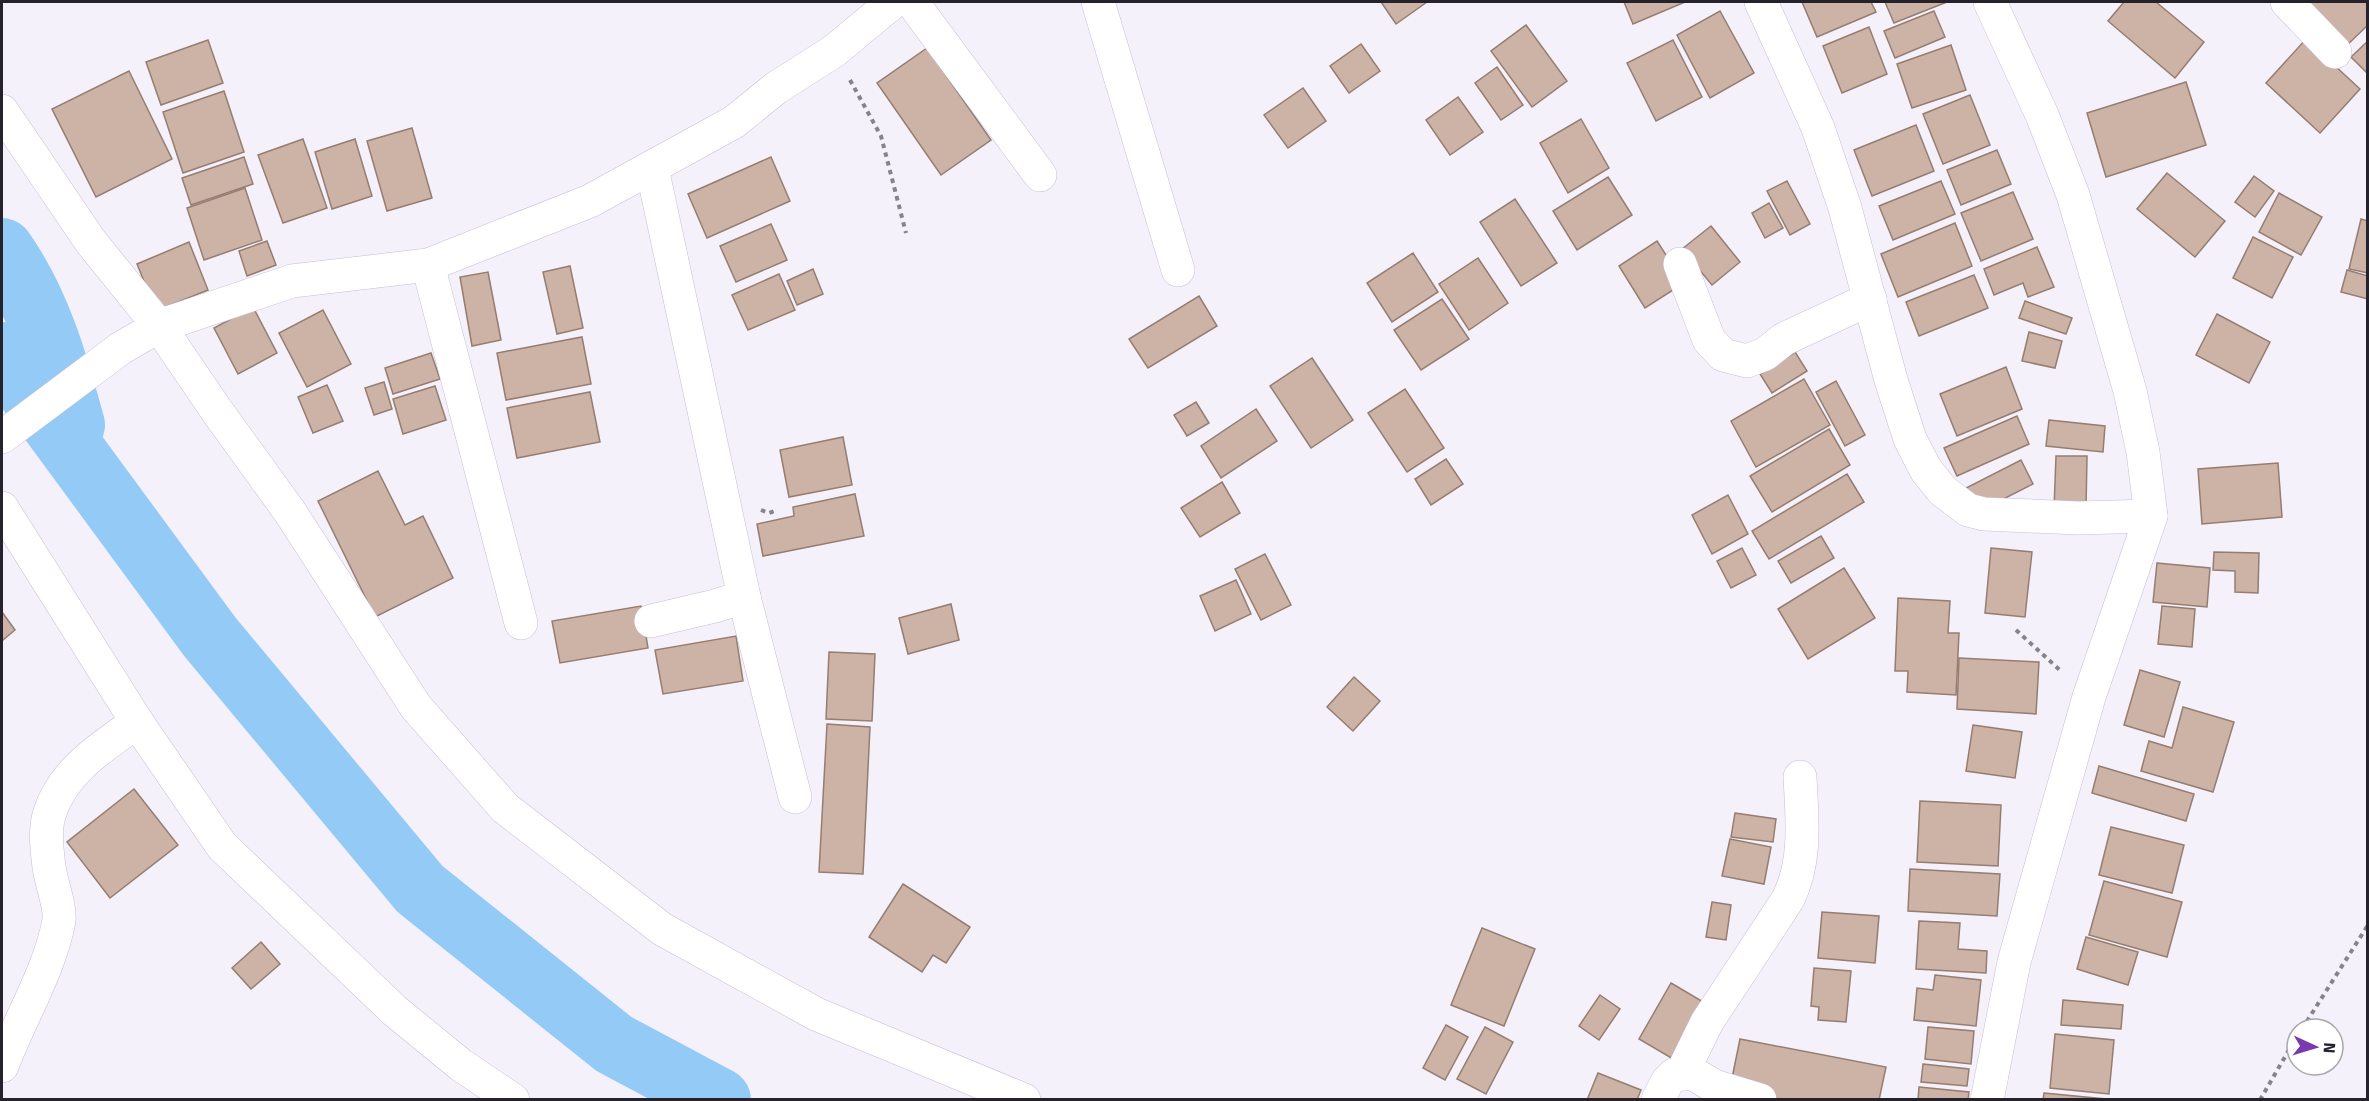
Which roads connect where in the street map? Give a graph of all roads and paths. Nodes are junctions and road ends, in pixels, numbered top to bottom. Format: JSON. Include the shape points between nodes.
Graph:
{"nodes":[{"id":1,"x":892,"y":2,"type":"edge"},
{"id":2,"x":912,"y":2,"type":"edge"},
{"id":3,"x":1098,"y":2,"type":"edge"},
{"id":4,"x":1761,"y":2,"type":"edge"},
{"id":5,"x":1990,"y":2,"type":"edge"},
{"id":6,"x":2287,"y":2,"type":"edge"},
{"id":7,"x":834,"y":51,"type":"junction"},
{"id":8,"x":2335,"y":52,"type":"dead end"},
{"id":9,"x":2,"y":111,"type":"edge"},
{"id":10,"x":652,"y":168,"type":"junction"},
{"id":11,"x":1041,"y":175,"type":"dead end"},
{"id":12,"x":906,"y":233,"type":"dead end"},
{"id":13,"x":428,"y":264,"type":"junction"},
{"id":14,"x":1680,"y":264,"type":"dead end"},
{"id":15,"x":1178,"y":270,"type":"dead end"},
{"id":16,"x":1870,"y":299,"type":"junction"},
{"id":17,"x":159,"y":326,"type":"junction"},
{"id":18,"x":2,"y":437,"type":"edge"},
{"id":19,"x":2,"y":508,"type":"edge"},
{"id":20,"x":2151,"y":516,"type":"junction"},
{"id":21,"x":744,"y":597,"type":"junction"},
{"id":22,"x":651,"y":621,"type":"dead end"},
{"id":23,"x":521,"y":623,"type":"dead end"},
{"id":24,"x":2016,"y":630,"type":"dead end"},
{"id":25,"x":2089,"y":697,"type":"junction"},
{"id":26,"x":137,"y":722,"type":"junction"},
{"id":27,"x":1800,"y":777,"type":"dead end"},
{"id":28,"x":795,"y":797,"type":"dead end"},
{"id":29,"x":2367,"y":925,"type":"edge"},
{"id":30,"x":2310,"y":1017,"type":"edge"},
{"id":31,"x":2285,"y":1057,"type":"edge"},
{"id":32,"x":2,"y":1066,"type":"edge"},
{"id":33,"x":1682,"y":1073,"type":"junction"},
{"id":34,"x":513,"y":1100,"type":"edge"},
{"id":35,"x":1024,"y":1100,"type":"edge"},
{"id":36,"x":1658,"y":1100,"type":"edge"},
{"id":37,"x":1760,"y":1100,"type":"edge"},
{"id":38,"x":1987,"y":1100,"type":"edge"},
{"id":39,"x":2260,"y":1100,"type":"edge"}],
"edges":[{"from":1,"to":7,"type":"street"},
{"from":2,"to":11,"type":"street"},
{"from":3,"to":15,"type":"street"},
{"from":4,"to":16,"type":"street","via":[[1818,128]]},
{"from":5,"to":20,"type":"street","via":[[2042,115],[2073,195],[2130,391]]},
{"from":6,"to":8,"type":"street"},
{"from":7,"to":10,"type":"street","via":[[776,88],[735,122]]},
{"from":7,"to":12,"type":"path","via":[[881,136]]},
{"from":9,"to":17,"type":"street","via":[[92,242]]},
{"from":10,"to":13,"type":"street","via":[[590,201]]},
{"from":10,"to":21,"type":"street"},
{"from":13,"to":17,"type":"street","via":[[292,281]]},
{"from":13,"to":23,"type":"street"},
{"from":14,"to":16,"type":"street","via":[[1709,340],[1724,354],[1747,361]]},
{"from":16,"to":20,"type":"street","via":[[1910,439],[1926,470],[1943,491],[1968,510],[1984,514]]},
{"from":17,"to":18,"type":"street","via":[[121,348]]},
{"from":17,"to":35,"type":"street","via":[[290,512],[416,708],[504,808],[662,929],[816,1014]]},
{"from":19,"to":26,"type":"street"},
{"from":20,"to":25,"type":"street"},
{"from":21,"to":22,"type":"street"},
{"from":21,"to":28,"type":"street"},
{"from":24,"to":25,"type":"path"},
{"from":25,"to":38,"type":"street","via":[[2014,962]]},
{"from":26,"to":32,"type":"street","via":[[78,766],[49,814],[48,854],[60,917],[53,947]]},
{"from":26,"to":34,"type":"street","via":[[222,846],[395,1011],[461,1065]]},
{"from":27,"to":33,"type":"street","via":[[1802,827],[1797,880],[1707,1022]]},
{"from":29,"to":30,"type":"path"},
{"from":31,"to":39,"type":"path"},
{"from":33,"to":36,"type":"street","via":[[1667,1082]]},
{"from":33,"to":37,"type":"street","via":[[1692,1073],[1714,1086]]}]}
